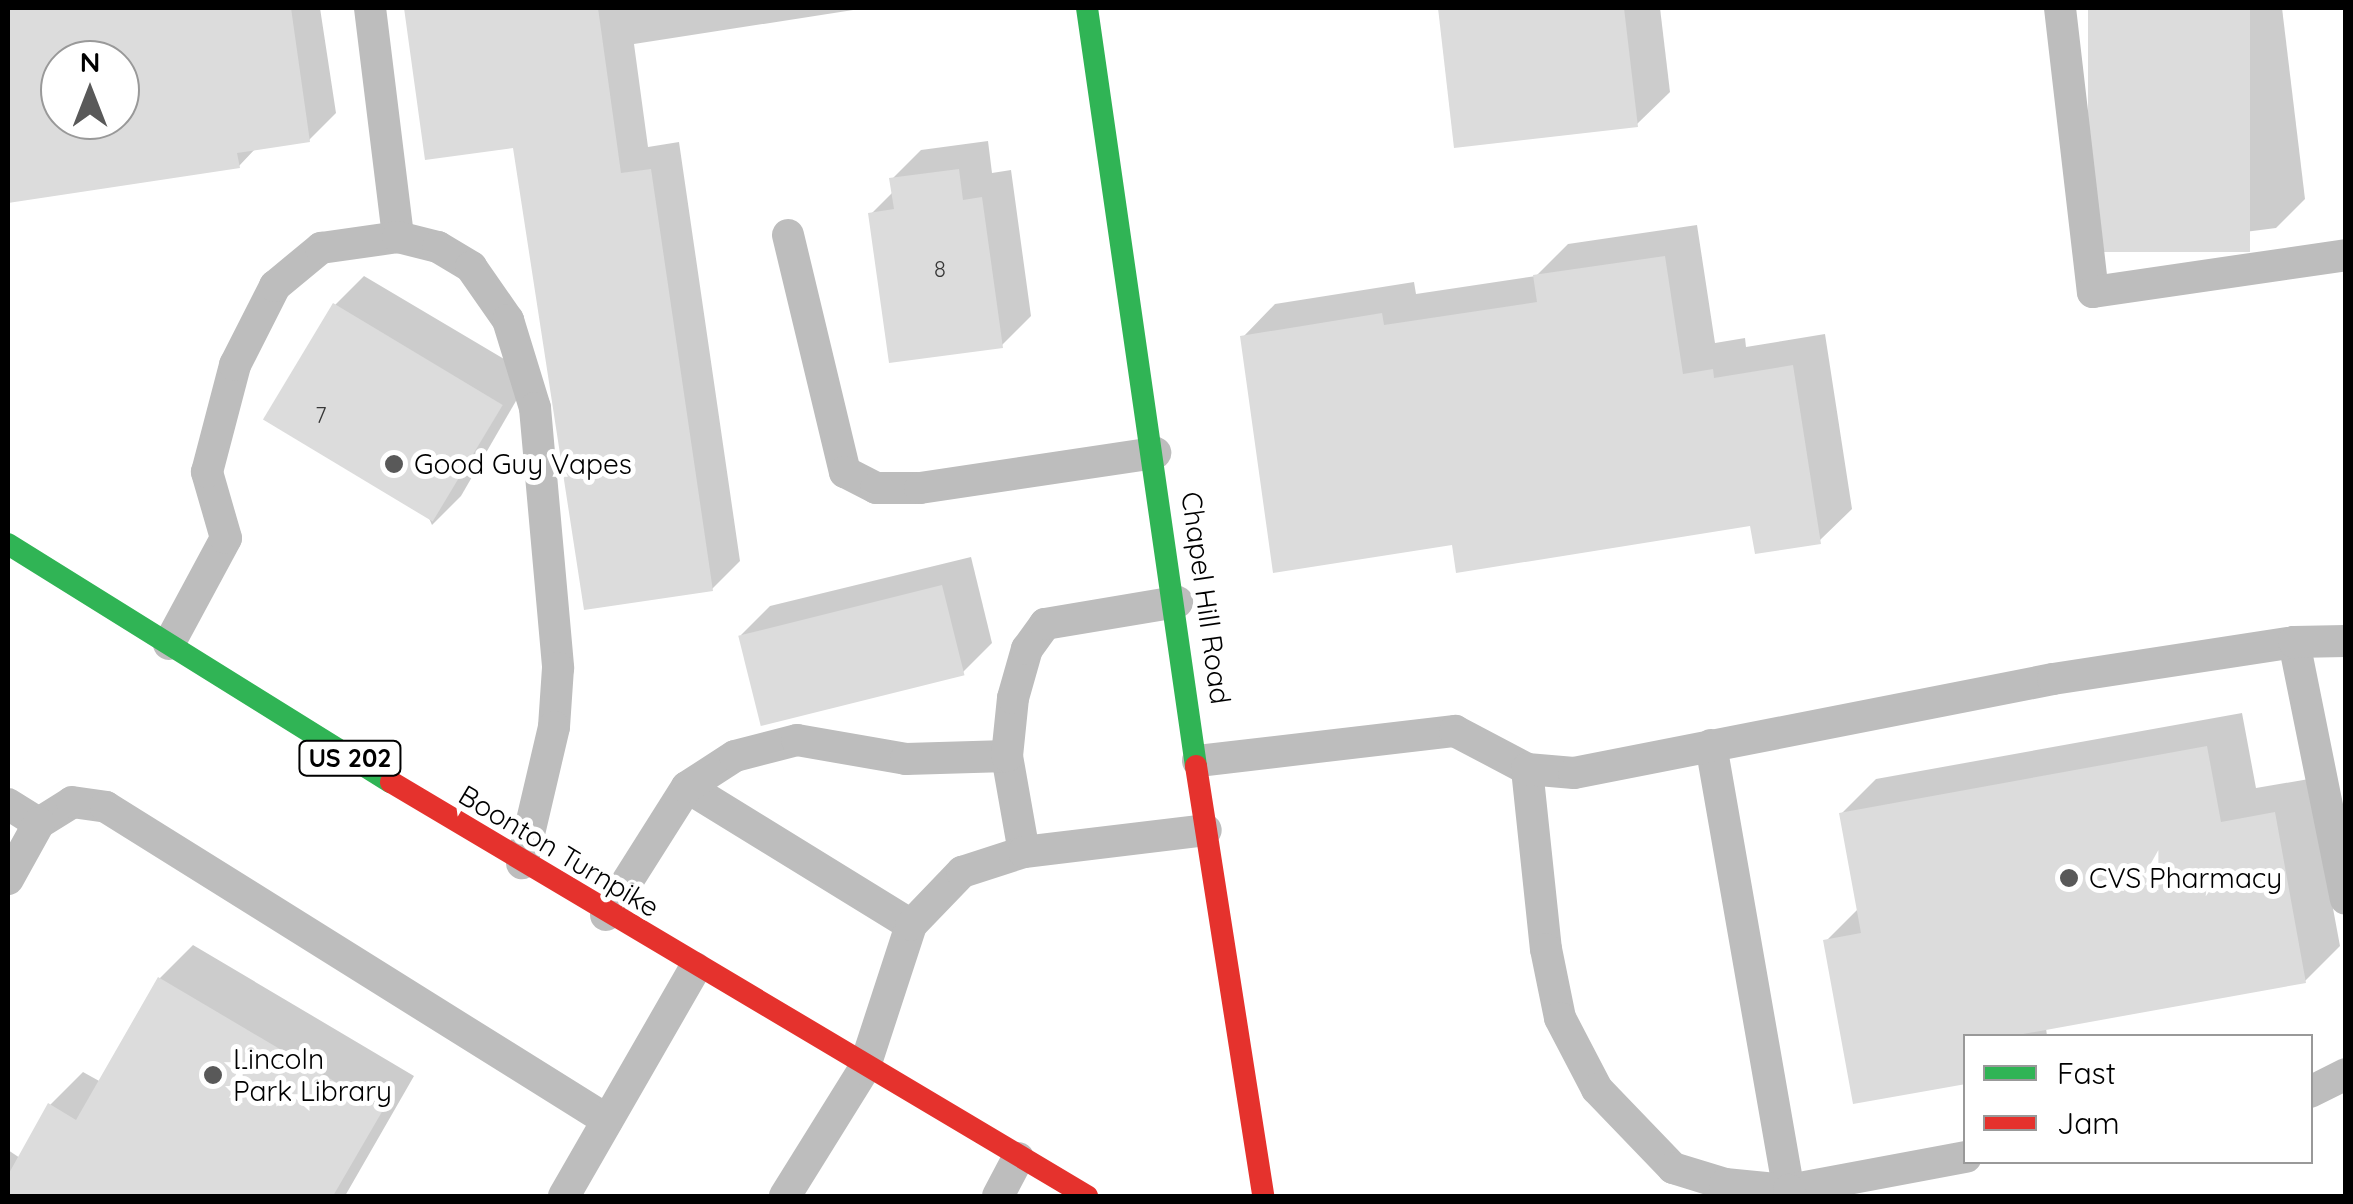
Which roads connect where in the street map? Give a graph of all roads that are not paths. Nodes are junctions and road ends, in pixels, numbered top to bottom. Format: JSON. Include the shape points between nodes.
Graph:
{"nodes":[{"id":1,"x":370,"y":8,"type":"edge"},
{"id":2,"x":1087,"y":8,"type":"edge"},
{"id":3,"x":2060,"y":8,"type":"edge"},
{"id":4,"x":788,"y":235,"type":"dead end"},
{"id":5,"x":398,"y":237,"type":"junction"},
{"id":6,"x":2346,"y":255,"type":"edge"},
{"id":7,"x":1155,"y":453,"type":"junction"},
{"id":8,"x":8,"y":544,"type":"edge"},
{"id":9,"x":1177,"y":602,"type":"junction"},
{"id":10,"x":2294,"y":642,"type":"junction"},
{"id":11,"x":2346,"y":642,"type":"edge"},
{"id":12,"x":169,"y":644,"type":"junction"},
{"id":13,"x":1712,"y":745,"type":"junction"},
{"id":14,"x":1007,"y":756,"type":"junction"},
{"id":15,"x":1198,"y":761,"type":"junction"},
{"id":16,"x":1527,"y":769,"type":"junction"},
{"id":17,"x":688,"y":787,"type":"junction"},
{"id":18,"x":8,"y":804,"type":"edge"},
{"id":19,"x":39,"y":823,"type":"junction"},
{"id":20,"x":1206,"y":830,"type":"junction"},
{"id":21,"x":1024,"y":852,"type":"junction"},
{"id":22,"x":522,"y":863,"type":"junction"},
{"id":23,"x":8,"y":879,"type":"edge"},
{"id":24,"x":2346,"y":899,"type":"edge"},
{"id":25,"x":606,"y":915,"type":"junction"},
{"id":26,"x":911,"y":925,"type":"junction"},
{"id":27,"x":695,"y":968,"type":"junction"},
{"id":28,"x":864,"y":1069,"type":"junction"},
{"id":29,"x":2346,"y":1074,"type":"edge"},
{"id":30,"x":2313,"y":1090,"type":"edge"},
{"id":31,"x":607,"y":1120,"type":"junction"},
{"id":32,"x":1018,"y":1158,"type":"junction"},
{"id":33,"x":1963,"y":1158,"type":"edge"},
{"id":34,"x":1790,"y":1193,"type":"edge"},
{"id":35,"x":564,"y":1196,"type":"edge"},
{"id":36,"x":785,"y":1196,"type":"edge"},
{"id":37,"x":998,"y":1196,"type":"edge"},
{"id":38,"x":1086,"y":1196,"type":"edge"},
{"id":39,"x":1264,"y":1196,"type":"edge"}],
"edges":[{"from":1,"to":5,"type":"lane"},
{"from":2,"to":7,"type":"main road","name":"Chapel Hill Road"},
{"from":3,"to":6,"type":"lane","via":[[2093,292]]},
{"from":4,"to":7,"type":"lane","via":[[845,472],[876,488],[920,488]]},
{"from":5,"to":12,"type":"lane","via":[[321,248],[275,286],[235,365],[207,472],[226,538]]},
{"from":5,"to":22,"type":"lane","via":[[438,247],[470,266],[508,320],[536,408],[558,668],[554,727]]},
{"from":7,"to":9,"type":"main road","name":"Chapel Hill Road"},
{"from":8,"to":12,"type":"main road","name":"Boonton Turnpike","number":"US 202"},
{"from":9,"to":14,"type":"lane","via":[[1046,624],[1028,649],[1012,698]]},
{"from":9,"to":15,"type":"main road","name":"Chapel Hill Road"},
{"from":10,"to":11,"type":"lane"},
{"from":10,"to":13,"type":"lane","via":[[2053,679]]},
{"from":10,"to":24,"type":"lane"},
{"from":12,"to":22,"type":"main road","name":"Boonton Turnpike","number":"US 202"},
{"from":13,"to":16,"type":"lane","via":[[1574,773]]},
{"from":13,"to":34,"type":"lane"},
{"from":14,"to":17,"type":"lane","via":[[906,759],[798,740],[735,756]]},
{"from":14,"to":21,"type":"lane"},
{"from":15,"to":16,"type":"lane","via":[[1455,731]]},
{"from":15,"to":20,"type":"main road","name":"Chapel Hill Road"},
{"from":16,"to":34,"type":"lane","via":[[1560,1018],[1597,1089],[1673,1168]]},
{"from":17,"to":25,"type":"lane"},
{"from":17,"to":26,"type":"lane"},
{"from":18,"to":19,"type":"lane"},
{"from":19,"to":23,"type":"lane"},
{"from":19,"to":31,"type":"lane","via":[[72,802],[106,807]]},
{"from":20,"to":21,"type":"lane"},
{"from":20,"to":39,"type":"main road","name":"Chapel Hill Road"},
{"from":21,"to":26,"type":"lane","via":[[962,872]]},
{"from":22,"to":25,"type":"main road","name":"Boonton Turnpike","number":"US 202"},
{"from":25,"to":27,"type":"main road","name":"Boonton Turnpike","number":"US 202"},
{"from":26,"to":28,"type":"lane"},
{"from":27,"to":28,"type":"main road","name":"Boonton Turnpike","number":"US 202"},
{"from":27,"to":31,"type":"lane"},
{"from":28,"to":32,"type":"main road","name":"Boonton Turnpike","number":"US 202"},
{"from":28,"to":36,"type":"lane"},
{"from":29,"to":30,"type":"lane"},
{"from":31,"to":35,"type":"lane"},
{"from":32,"to":37,"type":"lane"},
{"from":32,"to":38,"type":"main road","name":"Boonton Turnpike","number":"US 202"},
{"from":33,"to":34,"type":"lane"}]}
